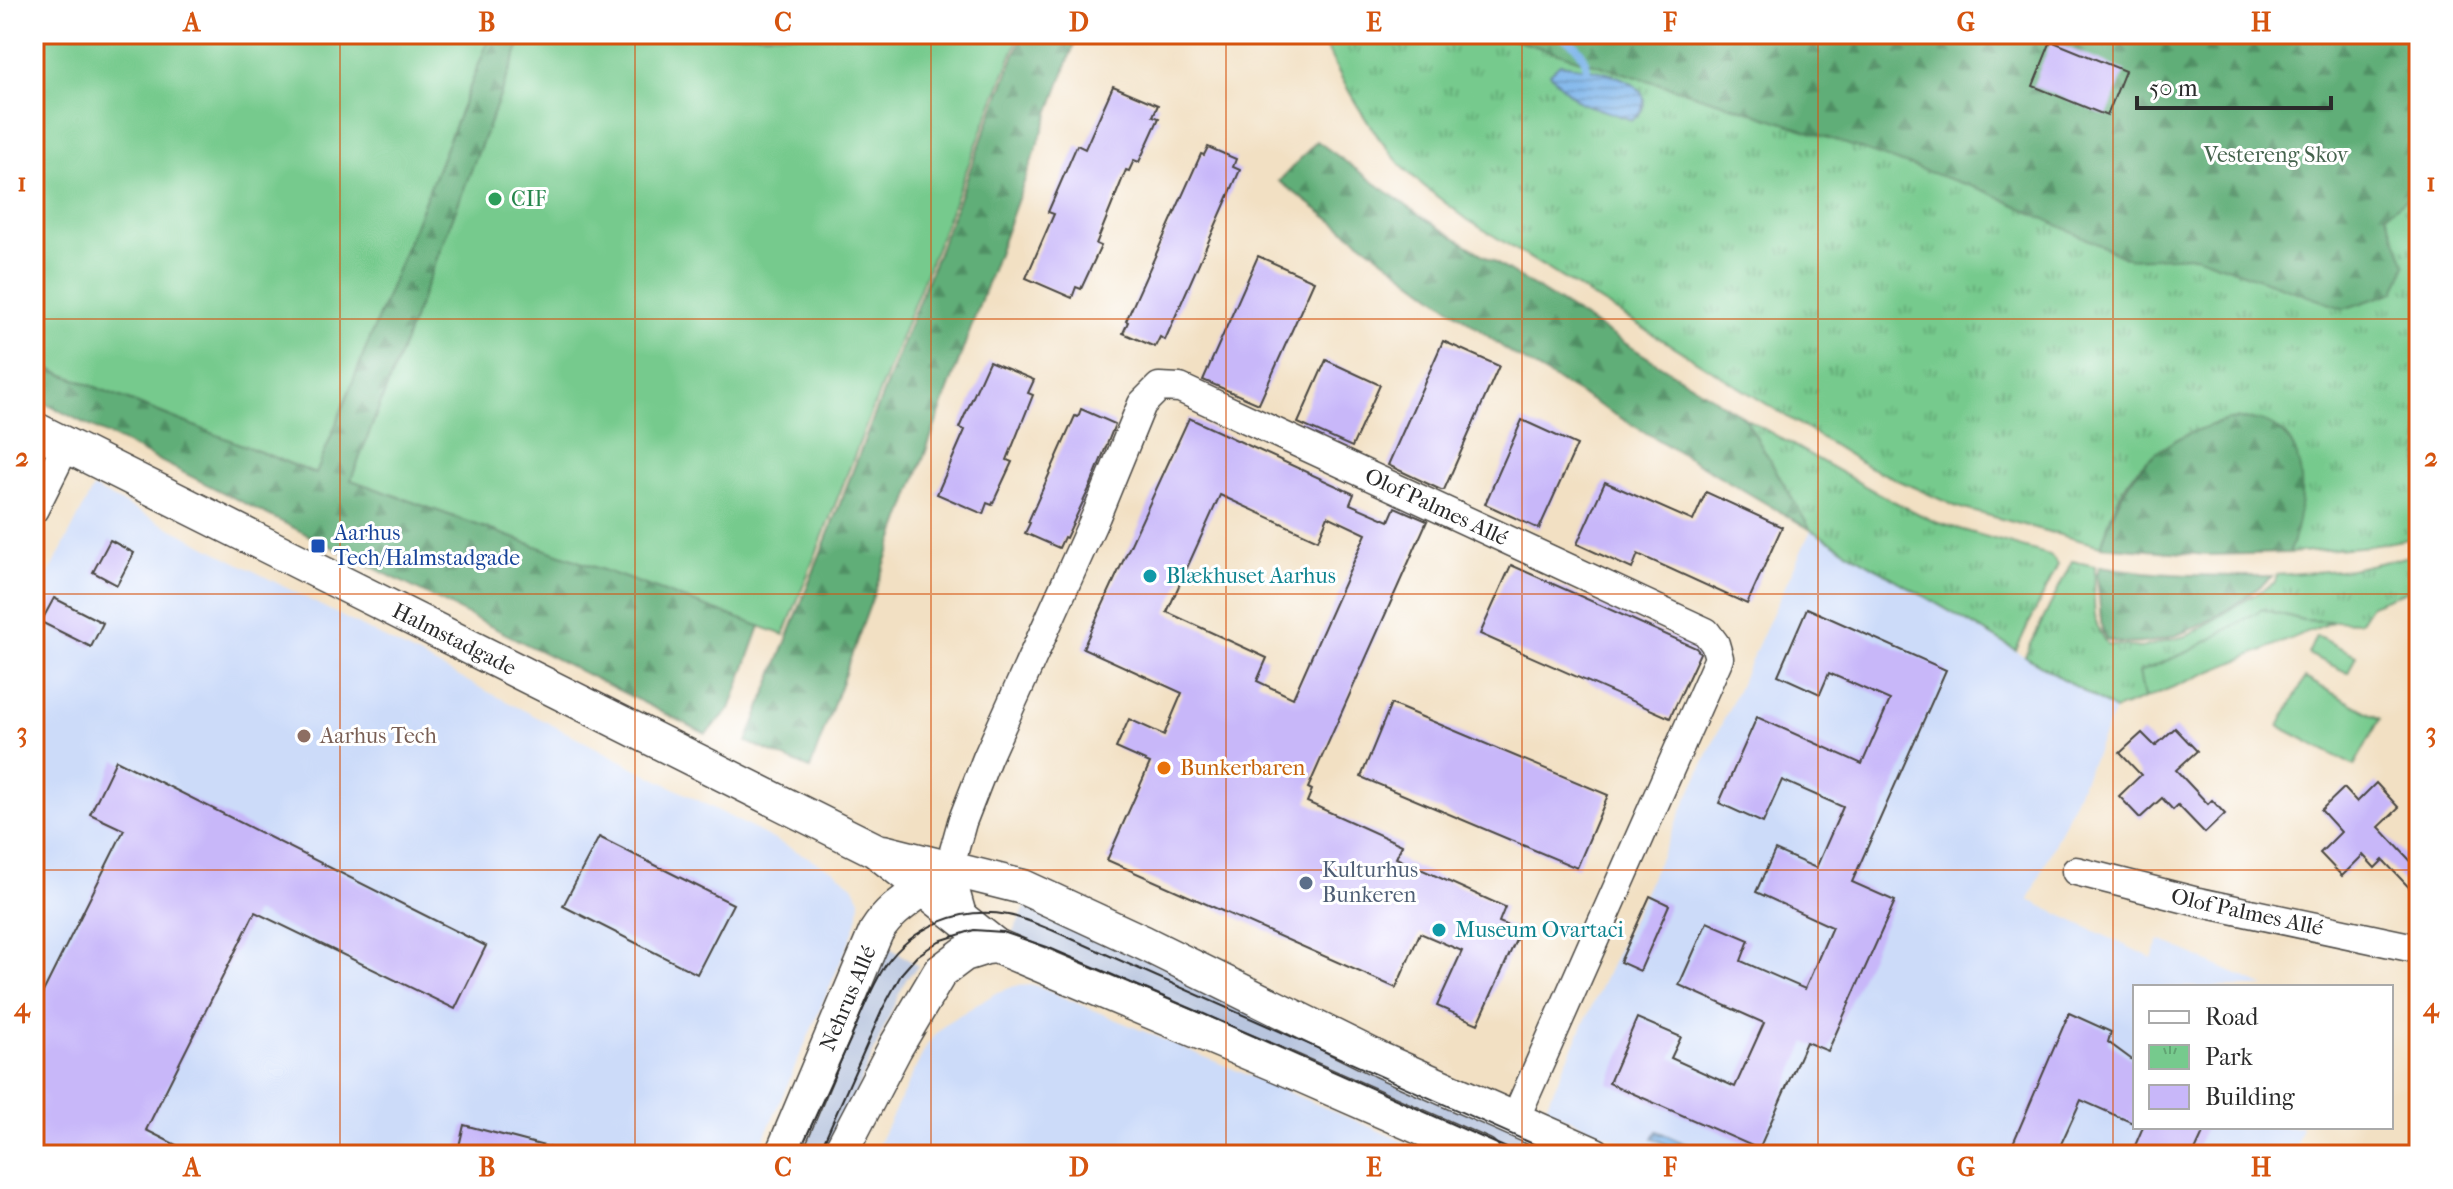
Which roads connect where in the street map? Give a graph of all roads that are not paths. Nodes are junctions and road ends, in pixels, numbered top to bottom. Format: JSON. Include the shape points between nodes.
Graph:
{"nodes":[{"id":1,"x":34,"y":429,"type":"edge"},
{"id":2,"x":66,"y":445,"type":"junction"},
{"id":3,"x":34,"y":509,"type":"edge"},
{"id":4,"x":2076,"y":871,"type":"dead end"},
{"id":5,"x":936,"y":879,"type":"junction"},
{"id":6,"x":996,"y":946,"type":"junction"},
{"id":7,"x":2419,"y":949,"type":"edge"},
{"id":8,"x":1515,"y":1119,"type":"junction"},
{"id":9,"x":782,"y":1155,"type":"edge"},
{"id":10,"x":839,"y":1155,"type":"edge"},
{"id":11,"x":1483,"y":1155,"type":"edge"},
{"id":12,"x":1595,"y":1155,"type":"edge"}],
"edges":[{"from":1,"to":2,"type":"street","name":"Halmstadgade"},
{"from":2,"to":3,"type":"street"},
{"from":2,"to":5,"type":"street","name":"Halmstadgade"},
{"from":4,"to":7,"type":"street","name":"Olof Palmes Allé"},
{"from":5,"to":6,"type":"street","name":"Halmstadgade","via":[[960,919]]},
{"from":5,"to":8,"type":"street","via":[[1023,887]]},
{"from":5,"to":8,"type":"street","name":"Olof Palmes Allé","via":[[1142,404],[1159,387],[1180,388],[1706,632],[1715,644],[1719,658]]},
{"from":5,"to":9,"type":"street","name":"Nehrus Allé","via":[[891,912],[876,932]]},
{"from":6,"to":10,"type":"street","via":[[964,954],[940,972]]},
{"from":6,"to":11,"type":"street"},
{"from":8,"to":12,"type":"street"}]}
